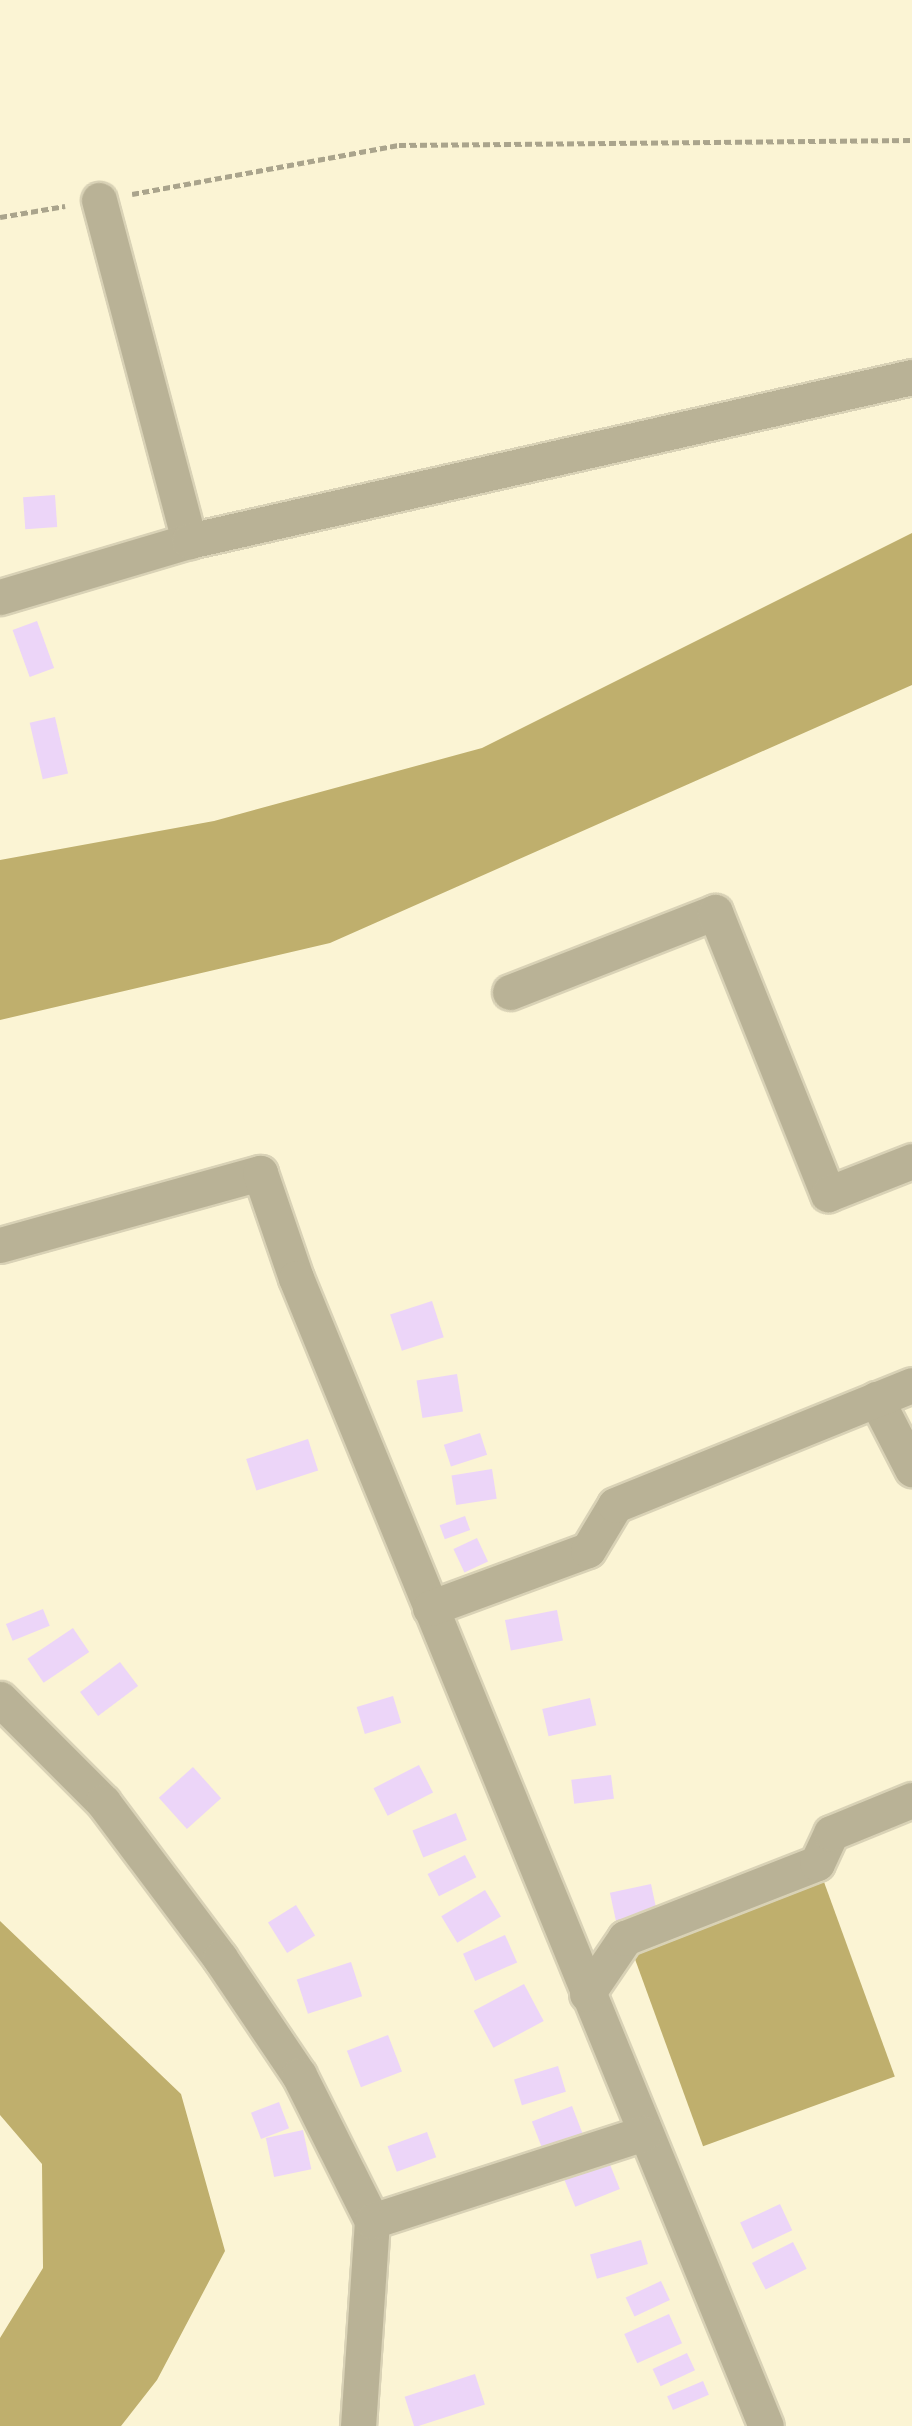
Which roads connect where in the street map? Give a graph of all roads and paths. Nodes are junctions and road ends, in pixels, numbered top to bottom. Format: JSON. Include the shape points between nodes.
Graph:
{"nodes":[{"id":1,"x":912,"y":140,"type":"edge"},
{"id":2,"x":99,"y":200,"type":"junction"},
{"id":3,"x":0,"y":217,"type":"edge"},
{"id":4,"x":912,"y":377,"type":"edge"},
{"id":5,"x":189,"y":541,"type":"junction"},
{"id":6,"x":0,"y":597,"type":"edge"},
{"id":7,"x":510,"y":992,"type":"dead end"},
{"id":8,"x":912,"y":1161,"type":"edge"},
{"id":9,"x":0,"y":1245,"type":"edge"},
{"id":10,"x":912,"y":1385,"type":"edge"},
{"id":11,"x":876,"y":1399,"type":"junction"},
{"id":12,"x":912,"y":1469,"type":"edge"},
{"id":13,"x":430,"y":1608,"type":"junction"},
{"id":14,"x":0,"y":1699,"type":"edge"},
{"id":15,"x":912,"y":1800,"type":"edge"},
{"id":16,"x":587,"y":1994,"type":"junction"},
{"id":17,"x":643,"y":2133,"type":"junction"},
{"id":18,"x":372,"y":2221,"type":"junction"},
{"id":19,"x":358,"y":2426,"type":"edge"},
{"id":20,"x":766,"y":2426,"type":"edge"}],
"edges":[{"from":1,"to":2,"type":"path","via":[[399,145]]},
{"from":2,"to":3,"type":"path"},
{"from":2,"to":5,"type":"street"},
{"from":4,"to":5,"type":"street"},
{"from":5,"to":6,"type":"street"},
{"from":7,"to":8,"type":"street","via":[[715,912],[828,1194]]},
{"from":9,"to":13,"type":"street","via":[[260,1173],[296,1278]]},
{"from":10,"to":11,"type":"street"},
{"from":11,"to":12,"type":"street"},
{"from":11,"to":13,"type":"street","via":[[615,1506],[588,1550]]},
{"from":13,"to":16,"type":"street"},
{"from":14,"to":18,"type":"street","via":[[103,1802],[220,1958],[299,2076]]},
{"from":15,"to":16,"type":"street","via":[[831,1833],[817,1863],[625,1938]]},
{"from":16,"to":17,"type":"street"},
{"from":17,"to":18,"type":"street"},
{"from":17,"to":20,"type":"street"},
{"from":18,"to":19,"type":"street"}]}
